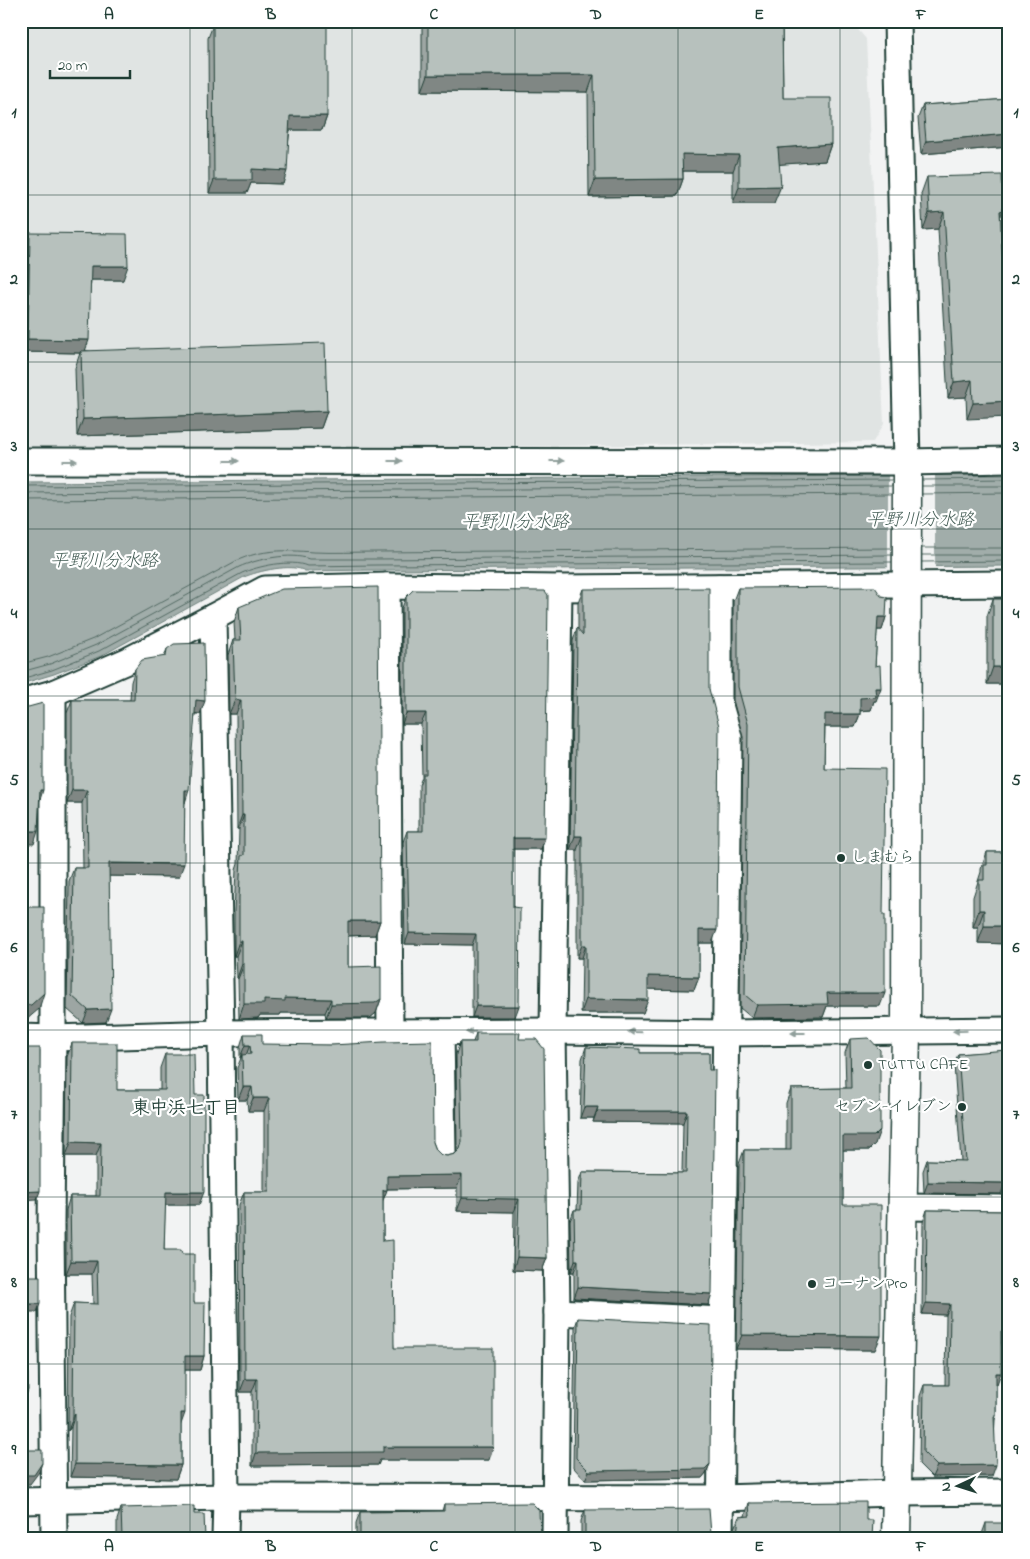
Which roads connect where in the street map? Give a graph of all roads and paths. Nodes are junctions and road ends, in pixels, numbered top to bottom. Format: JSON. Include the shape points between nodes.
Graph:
{"nodes":[{"id":1,"x":897,"y":21,"type":"edge"},
{"id":2,"x":1009,"y":460,"type":"edge"},
{"id":3,"x":21,"y":461,"type":"edge"},
{"id":4,"x":908,"y":466,"type":"junction"},
{"id":5,"x":907,"y":578,"type":"junction"},
{"id":6,"x":1009,"y":584,"type":"edge"},
{"id":7,"x":387,"y":586,"type":"junction"},
{"id":8,"x":719,"y":587,"type":"junction"},
{"id":9,"x":559,"y":588,"type":"junction"},
{"id":10,"x":214,"y":617,"type":"junction"},
{"id":11,"x":53,"y":693,"type":"junction"},
{"id":12,"x":21,"y":702,"type":"edge"},
{"id":13,"x":1009,"y":1030,"type":"edge"},
{"id":14,"x":553,"y":1031,"type":"junction"},
{"id":15,"x":390,"y":1032,"type":"junction"},
{"id":16,"x":441,"y":1032,"type":"junction"},
{"id":17,"x":906,"y":1032,"type":"junction"},
{"id":18,"x":221,"y":1033,"type":"junction"},
{"id":19,"x":727,"y":1033,"type":"junction"},
{"id":20,"x":21,"y":1037,"type":"edge"},
{"id":21,"x":53,"y":1038,"type":"junction"},
{"id":22,"x":443,"y":1155,"type":"edge"},
{"id":23,"x":904,"y":1207,"type":"junction"},
{"id":24,"x":1000,"y":1208,"type":"dead end"},
{"id":25,"x":557,"y":1312,"type":"junction"},
{"id":26,"x":722,"y":1320,"type":"junction"},
{"id":27,"x":1009,"y":1492,"type":"edge"},
{"id":28,"x":896,"y":1493,"type":"junction"},
{"id":29,"x":226,"y":1497,"type":"junction"},
{"id":30,"x":557,"y":1498,"type":"junction"},
{"id":31,"x":720,"y":1498,"type":"junction"},
{"id":32,"x":21,"y":1501,"type":"edge"},
{"id":33,"x":54,"y":1501,"type":"junction"},
{"id":34,"x":54,"y":1538,"type":"edge"},
{"id":35,"x":225,"y":1538,"type":"edge"},
{"id":36,"x":555,"y":1538,"type":"edge"},
{"id":37,"x":720,"y":1538,"type":"edge"},
{"id":38,"x":896,"y":1538,"type":"edge"}],
"edges":[{"from":1,"to":4,"type":"street"},
{"from":2,"to":4,"type":"street"},
{"from":3,"to":4,"type":"street","one_way":true,"via":[[826,462]]},
{"from":4,"to":5,"type":"street"},
{"from":5,"to":6,"type":"street"},
{"from":5,"to":8,"type":"street"},
{"from":5,"to":17,"type":"street"},
{"from":7,"to":9,"type":"street"},
{"from":7,"to":10,"type":"street","via":[[265,589]]},
{"from":7,"to":15,"type":"street"},
{"from":8,"to":9,"type":"street"},
{"from":8,"to":19,"type":"street","via":[[719,702],[729,737]]},
{"from":9,"to":14,"type":"street"},
{"from":10,"to":11,"type":"street"},
{"from":10,"to":18,"type":"street"},
{"from":11,"to":12,"type":"street"},
{"from":11,"to":21,"type":"street"},
{"from":13,"to":17,"type":"street","one_way":true},
{"from":14,"to":16,"type":"street","one_way":true},
{"from":19,"to":14,"type":"street","one_way":true},
{"from":14,"to":25,"type":"street"},
{"from":15,"to":16,"type":"street"},
{"from":15,"to":18,"type":"street"},
{"from":16,"to":22,"type":"street"},
{"from":17,"to":19,"type":"street","one_way":true},
{"from":17,"to":23,"type":"street"},
{"from":18,"to":21,"type":"street"},
{"from":18,"to":29,"type":"street"},
{"from":19,"to":26,"type":"street"},
{"from":20,"to":21,"type":"street"},
{"from":21,"to":33,"type":"street","via":[[50,1225]]},
{"from":23,"to":24,"type":"street"},
{"from":23,"to":28,"type":"street"},
{"from":25,"to":26,"type":"street"},
{"from":25,"to":30,"type":"street"},
{"from":26,"to":31,"type":"street"},
{"from":27,"to":28,"type":"street"},
{"from":28,"to":31,"type":"street"},
{"from":28,"to":38,"type":"street"},
{"from":29,"to":30,"type":"street"},
{"from":29,"to":33,"type":"street"},
{"from":29,"to":35,"type":"street"},
{"from":30,"to":31,"type":"street"},
{"from":30,"to":36,"type":"street"},
{"from":31,"to":37,"type":"street"},
{"from":32,"to":33,"type":"street"},
{"from":33,"to":34,"type":"street"}]}
